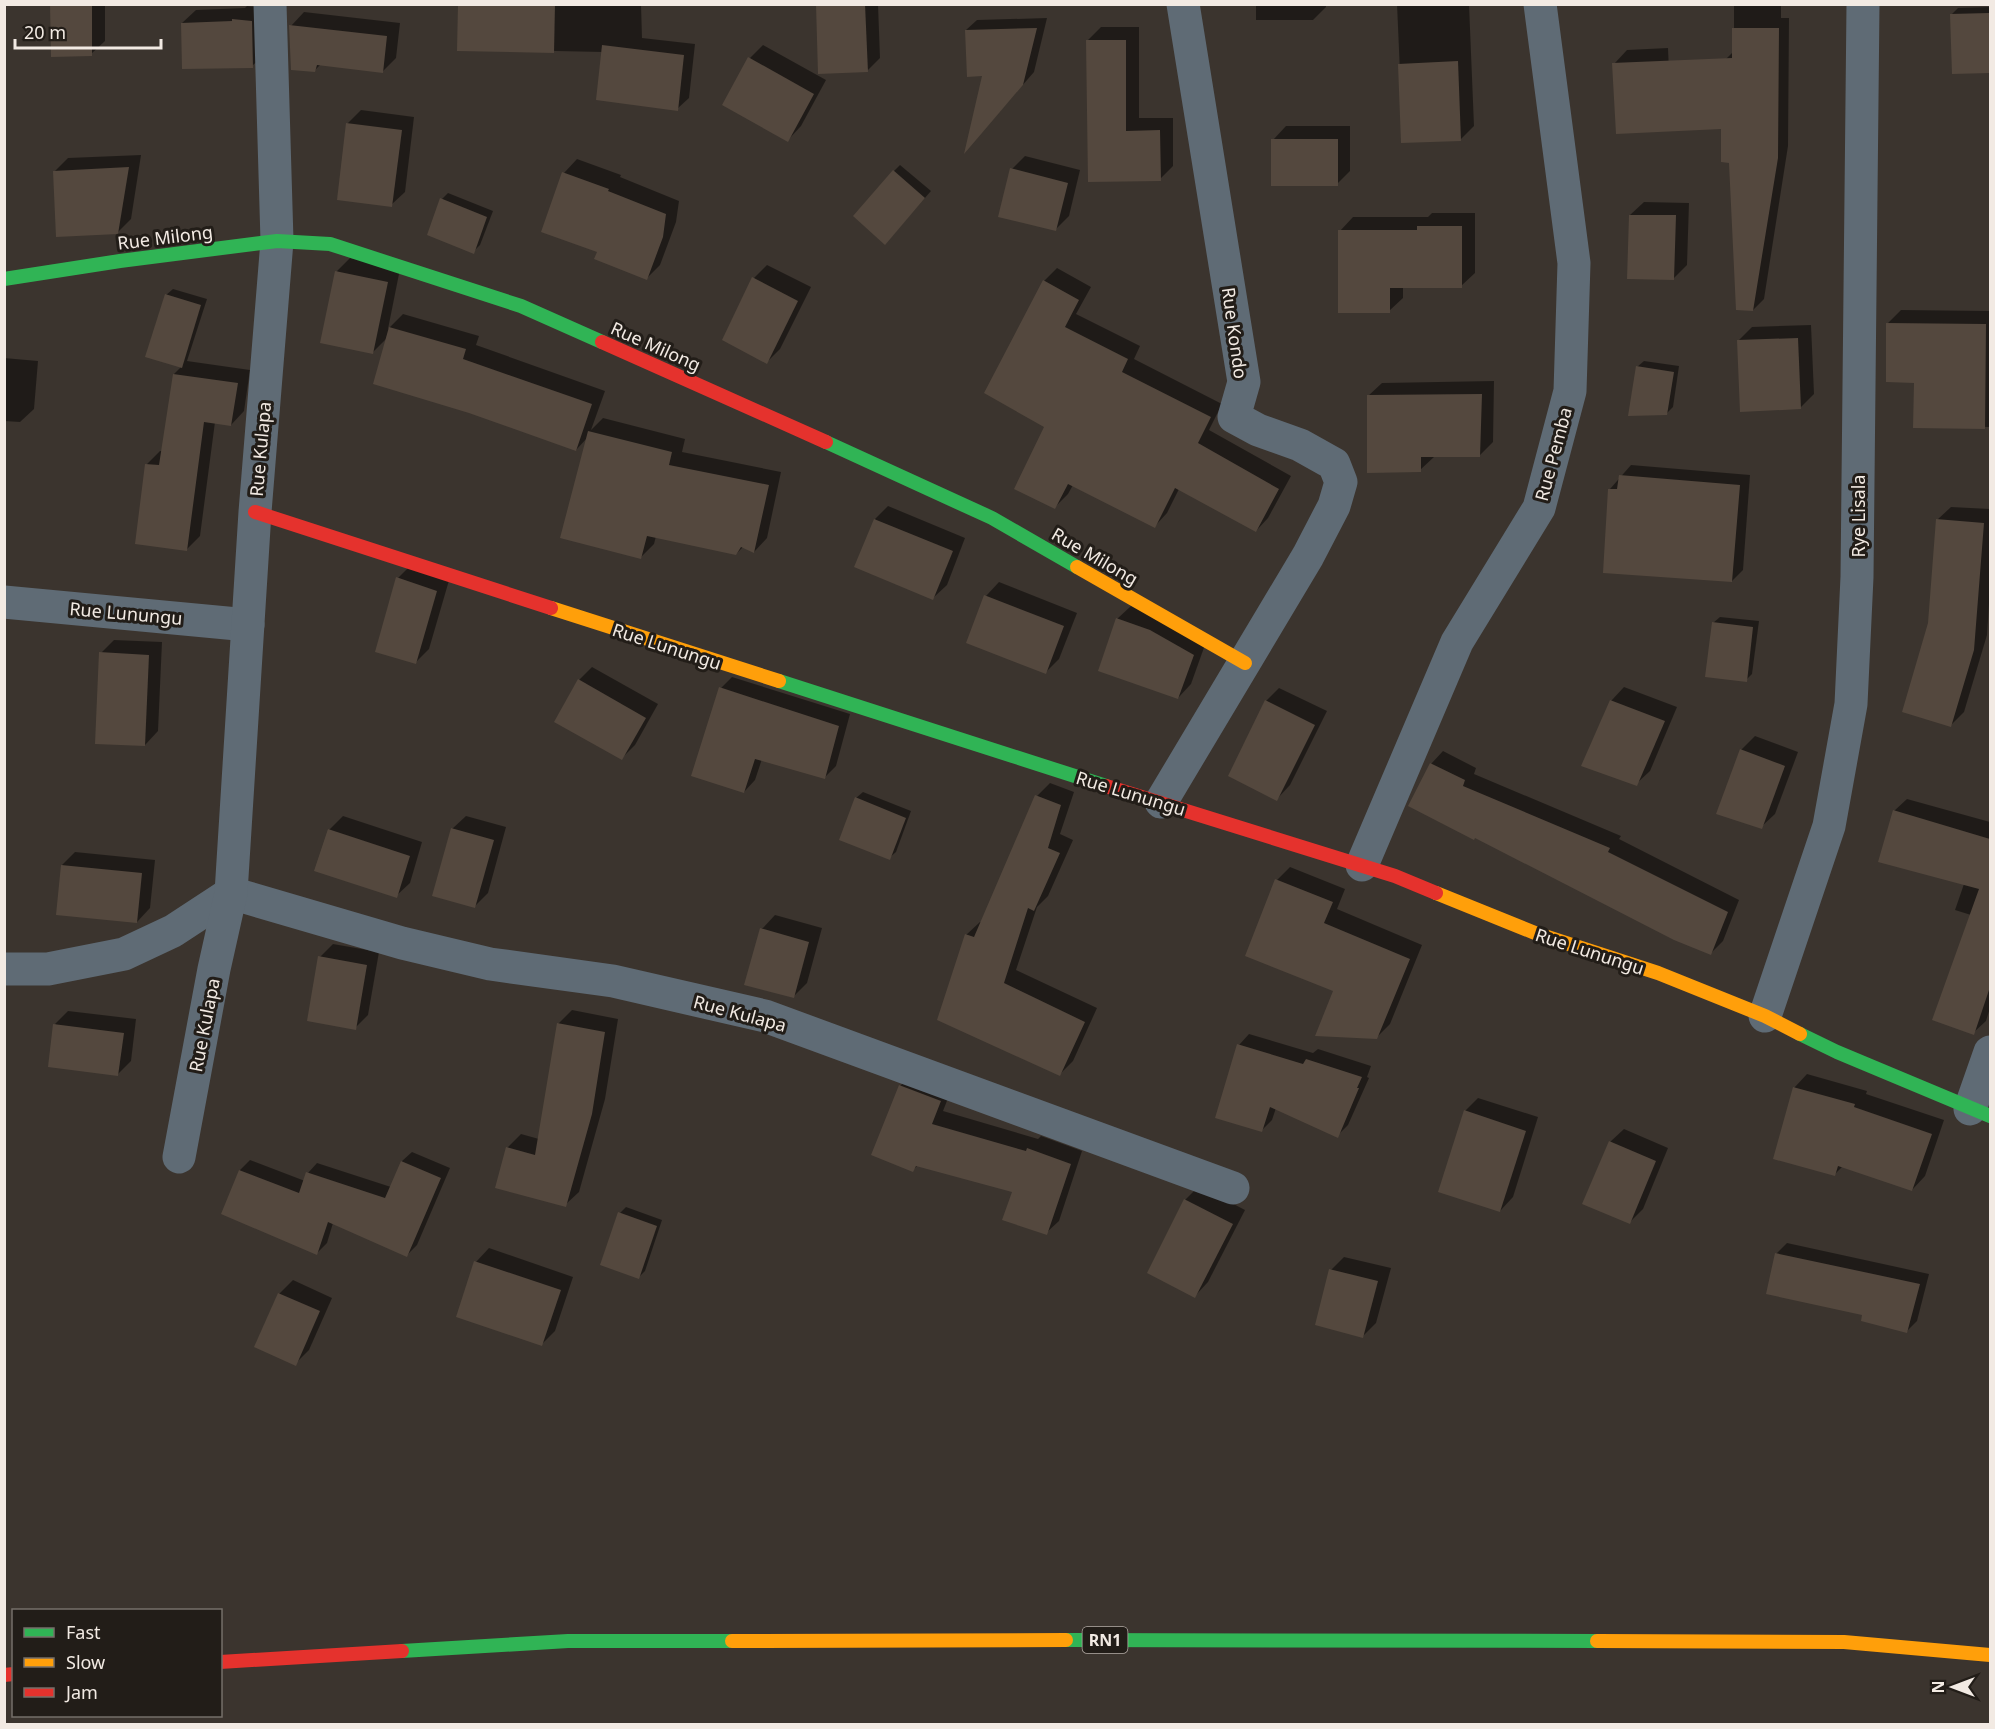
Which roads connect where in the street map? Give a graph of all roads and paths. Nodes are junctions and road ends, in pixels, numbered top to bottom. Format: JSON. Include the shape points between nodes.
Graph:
{"nodes":[{"id":1,"x":270,"y":4,"type":"edge"},
{"id":2,"x":1183,"y":4,"type":"edge"},
{"id":3,"x":1540,"y":4,"type":"edge"},
{"id":4,"x":1863,"y":4,"type":"edge"},
{"id":5,"x":277,"y":241,"type":"junction"},
{"id":6,"x":4,"y":279,"type":"edge"},
{"id":7,"x":255,"y":512,"type":"junction"},
{"id":8,"x":4,"y":602,"type":"edge"},
{"id":9,"x":248,"y":625,"type":"junction"},
{"id":10,"x":1245,"y":663,"type":"junction"},
{"id":11,"x":1161,"y":802,"type":"junction"},
{"id":12,"x":1362,"y":865,"type":"junction"},
{"id":13,"x":231,"y":893,"type":"junction"},
{"id":14,"x":4,"y":969,"type":"edge"},
{"id":15,"x":1765,"y":1016,"type":"junction"},
{"id":16,"x":1990,"y":1052,"type":"edge"},
{"id":17,"x":1980,"y":1112,"type":"edge"},
{"id":18,"x":178,"y":1156,"type":"dead end"},
{"id":19,"x":1233,"y":1188,"type":"dead end"},
{"id":20,"x":1990,"y":1655,"type":"edge"},
{"id":21,"x":222,"y":1662,"type":"edge"}],
"edges":[{"from":1,"to":5,"type":"street","name":"Rue Kulapa"},
{"from":2,"to":10,"type":"street","name":"Rue Kondo","via":[[1244,382],[1234,417],[1334,464],[1341,482],[1334,507]]},
{"from":3,"to":12,"type":"street","name":"Rue Pemba","via":[[1574,263],[1570,391],[1539,508],[1457,642]]},
{"from":4,"to":15,"type":"street","name":"Rye Lisala","via":[[1857,577],[1851,704],[1829,826]]},
{"from":5,"to":6,"type":"main road","name":"Rue Milong"},
{"from":5,"to":7,"type":"street","name":"Rue Kulapa"},
{"from":5,"to":10,"type":"main road","name":"Rue Milong","via":[[330,244],[521,306],[574,329],[992,518]]},
{"from":7,"to":9,"type":"street","name":"Rue Kulapa"},
{"from":7,"to":11,"type":"main road","name":"Rue Lunungu","via":[[951,738]]},
{"from":8,"to":9,"type":"street","name":"Rue Lunungu"},
{"from":9,"to":13,"type":"street","name":"Rue Kulapa"},
{"from":10,"to":11,"type":"street","name":"Rue Kondo"},
{"from":11,"to":12,"type":"main road","name":"Rue Lunungu"},
{"from":12,"to":15,"type":"main road","name":"Rue Lunungu"},
{"from":13,"to":14,"type":"street","via":[[173,931],[124,954],[48,969]]},
{"from":13,"to":18,"type":"street","name":"Rue Kulapa"},
{"from":13,"to":19,"type":"street","name":"Rue Kulapa","via":[[402,943],[490,964],[613,981],[765,1016]]},
{"from":15,"to":17,"type":"main road","name":"Rue Lunungu","via":[[1837,1052]]},
{"from":16,"to":17,"type":"street"},
{"from":20,"to":21,"type":"main road","number":"RN1","via":[[1844,1642],[592,1641]]}]}
